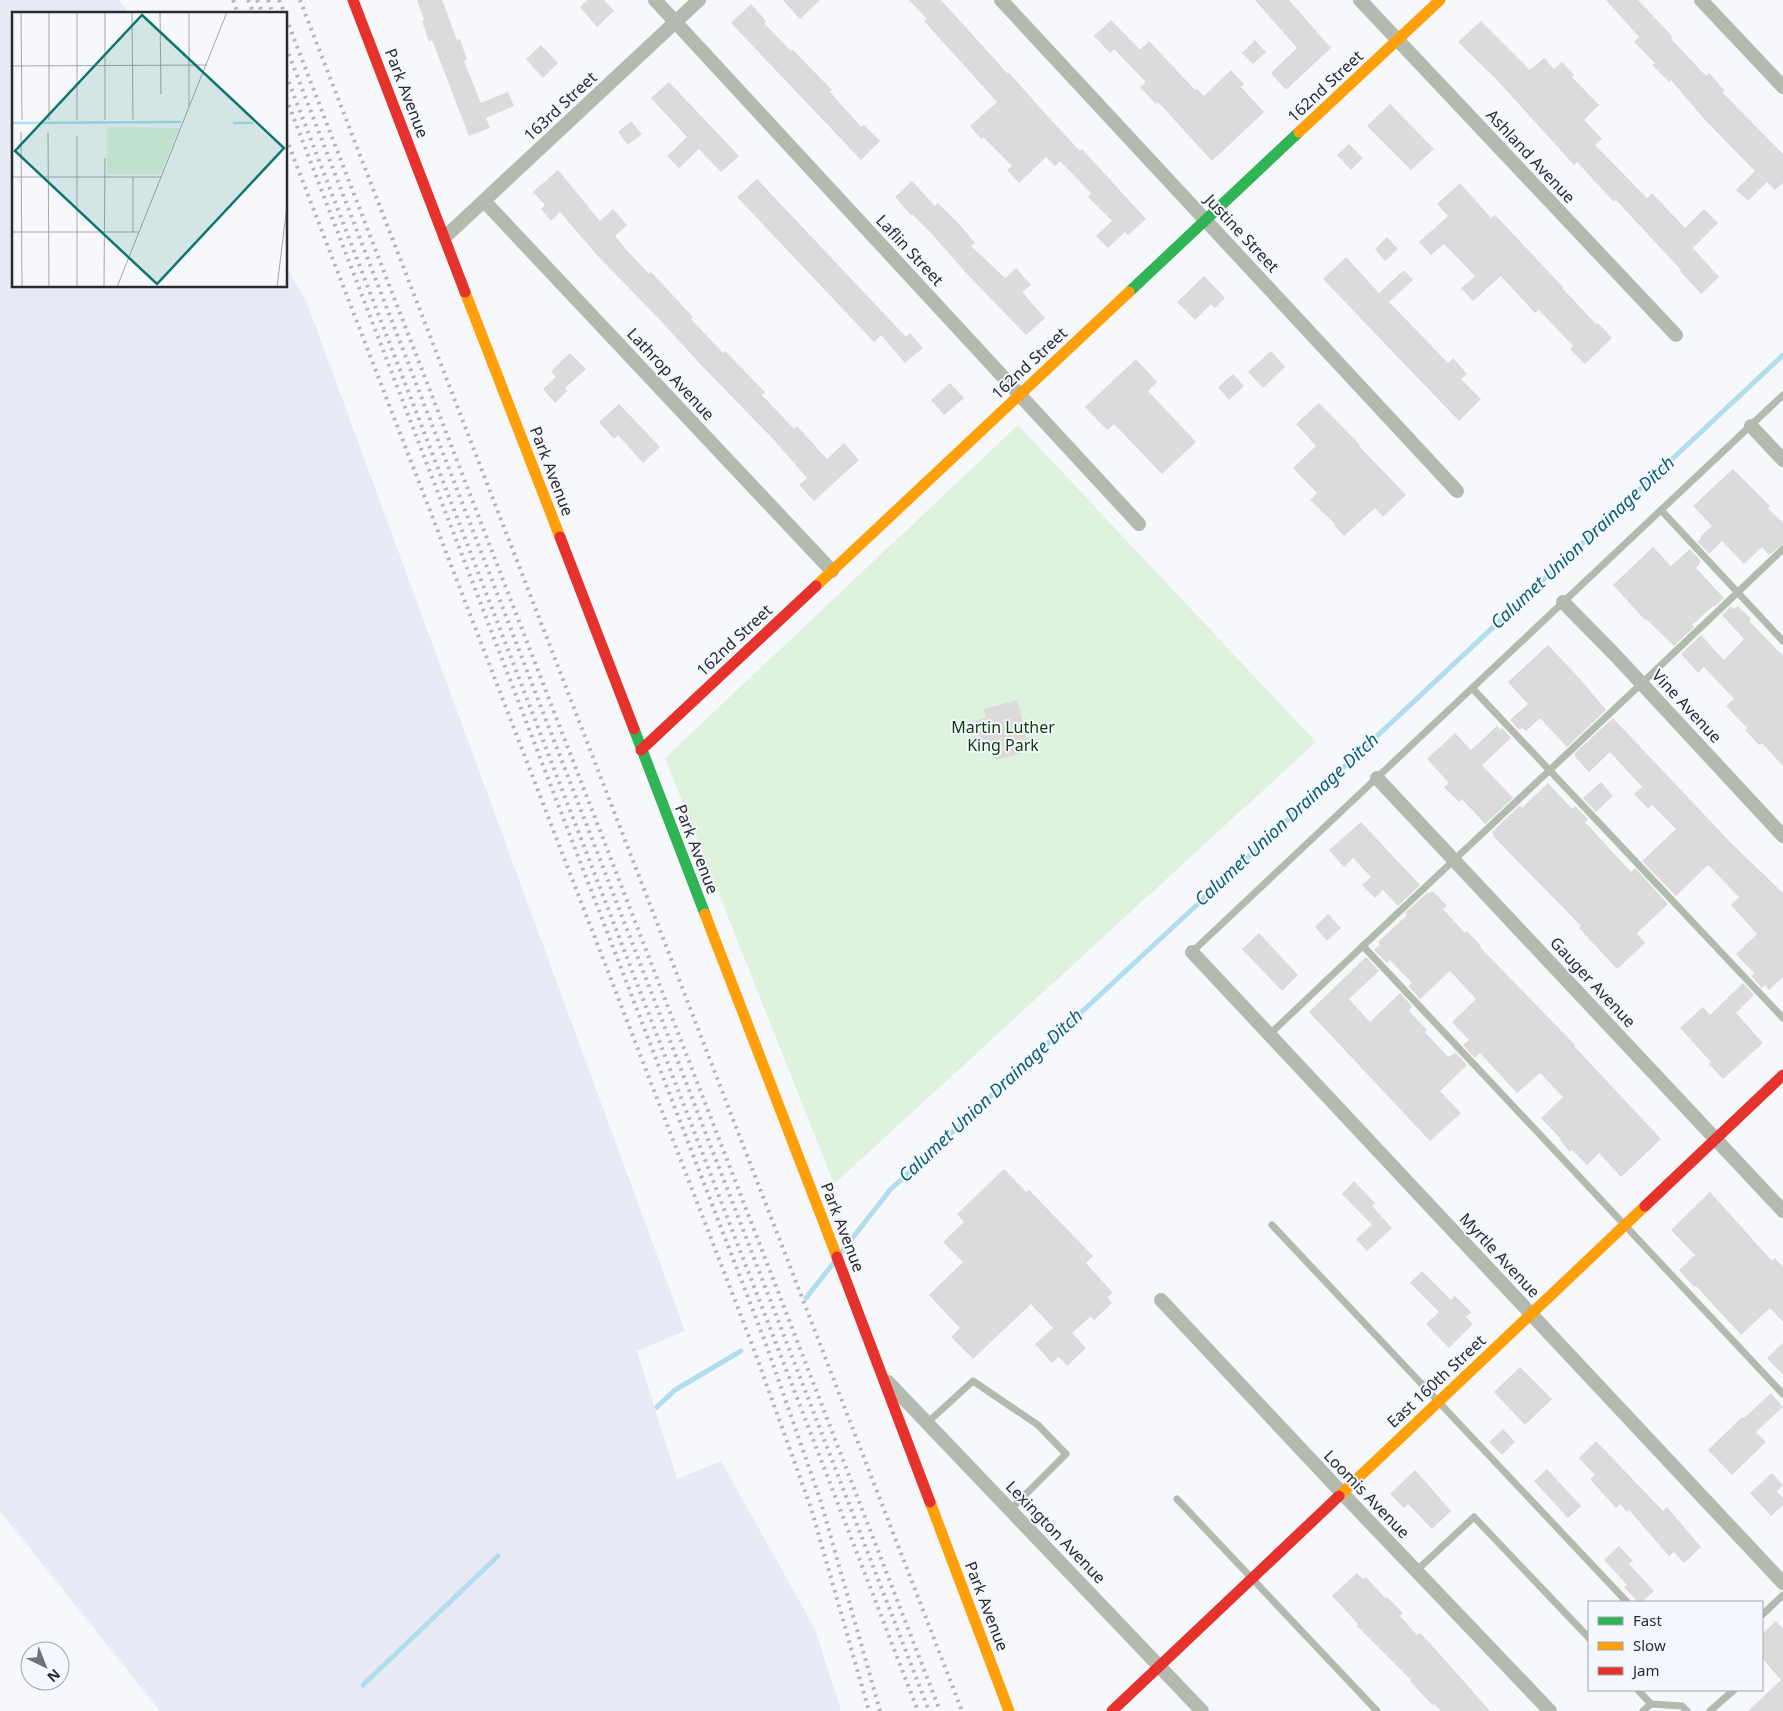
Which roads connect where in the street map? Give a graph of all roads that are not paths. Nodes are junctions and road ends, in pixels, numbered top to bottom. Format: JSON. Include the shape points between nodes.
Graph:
{"nodes":[{"id":1,"x":353,"y":0,"type":"edge"},
{"id":2,"x":655,"y":0,"type":"edge"},
{"id":3,"x":699,"y":0,"type":"edge"},
{"id":4,"x":1001,"y":0,"type":"edge"},
{"id":5,"x":1360,"y":0,"type":"edge"},
{"id":6,"x":1440,"y":0,"type":"edge"},
{"id":7,"x":1701,"y":0,"type":"edge"},
{"id":8,"x":676,"y":22,"type":"junction"},
{"id":9,"x":1397,"y":40,"type":"junction"},
{"id":10,"x":1783,"y":87,"type":"edge"},
{"id":11,"x":484,"y":202,"type":"junction"},
{"id":12,"x":1206,"y":220,"type":"junction"},
{"id":13,"x":445,"y":237,"type":"junction"},
{"id":14,"x":1676,"y":335,"type":"dead end"},
{"id":15,"x":1020,"y":394,"type":"junction"},
{"id":16,"x":1783,"y":395,"type":"edge"},
{"id":17,"x":1751,"y":426,"type":"junction"},
{"id":18,"x":1783,"y":460,"type":"edge"},
{"id":19,"x":1457,"y":491,"type":"dead end"},
{"id":20,"x":1661,"y":510,"type":"junction"},
{"id":21,"x":1139,"y":524,"type":"dead end"},
{"id":22,"x":1783,"y":549,"type":"edge"},
{"id":23,"x":832,"y":571,"type":"junction"},
{"id":24,"x":1738,"y":592,"type":"junction"},
{"id":25,"x":1563,"y":602,"type":"junction"},
{"id":26,"x":1783,"y":641,"type":"edge"},
{"id":27,"x":1642,"y":684,"type":"junction"},
{"id":28,"x":1472,"y":688,"type":"junction"},
{"id":29,"x":641,"y":750,"type":"junction"},
{"id":30,"x":1549,"y":769,"type":"junction"},
{"id":31,"x":1376,"y":778,"type":"junction"},
{"id":32,"x":1783,"y":836,"type":"edge"},
{"id":33,"x":1454,"y":860,"type":"junction"},
{"id":34,"x":1363,"y":946,"type":"junction"},
{"id":35,"x":1192,"y":952,"type":"joint"},
{"id":36,"x":1783,"y":1018,"type":"edge"},
{"id":37,"x":1269,"y":1035,"type":"junction"},
{"id":38,"x":1783,"y":1075,"type":"edge"},
{"id":39,"x":1716,"y":1139,"type":"junction"},
{"id":40,"x":1783,"y":1211,"type":"edge"},
{"id":41,"x":1272,"y":1225,"type":"dead end"},
{"id":42,"x":1625,"y":1225,"type":"junction"},
{"id":43,"x":1161,"y":1300,"type":"dead end"},
{"id":44,"x":1531,"y":1314,"type":"junction"},
{"id":45,"x":884,"y":1379,"type":"junction"},
{"id":46,"x":1783,"y":1394,"type":"edge"},
{"id":47,"x":1438,"y":1402,"type":"junction"},
{"id":48,"x":927,"y":1423,"type":"junction"},
{"id":49,"x":1342,"y":1494,"type":"junction"},
{"id":50,"x":1177,"y":1499,"type":"dead end"},
{"id":51,"x":1010,"y":1510,"type":"junction"},
{"id":52,"x":1416,"y":1571,"type":"junction"},
{"id":53,"x":1252,"y":1578,"type":"junction"},
{"id":54,"x":1783,"y":1583,"type":"edge"},
{"id":55,"x":1783,"y":1595,"type":"edge"},
{"id":56,"x":1626,"y":1601,"type":"edge"},
{"id":57,"x":1763,"y":1614,"type":"edge"},
{"id":58,"x":1588,"y":1637,"type":"edge"},
{"id":59,"x":1160,"y":1665,"type":"junction"},
{"id":60,"x":1639,"y":1691,"type":"edge"},
{"id":61,"x":1733,"y":1691,"type":"edge"},
{"id":62,"x":1651,"y":1704,"type":"junction"},
{"id":63,"x":1009,"y":1711,"type":"edge"},
{"id":64,"x":1112,"y":1711,"type":"edge"},
{"id":65,"x":1202,"y":1711,"type":"edge"},
{"id":66,"x":1377,"y":1711,"type":"edge"},
{"id":67,"x":1550,"y":1711,"type":"edge"},
{"id":68,"x":1644,"y":1711,"type":"edge"},
{"id":69,"x":1687,"y":1711,"type":"edge"},
{"id":70,"x":1710,"y":1711,"type":"edge"}],
"edges":[{"from":1,"to":13,"type":"street","name":"Park Avenue"},
{"from":2,"to":8,"type":"street","name":"Laflin Street"},
{"from":3,"to":8,"type":"street","name":"163rd Street"},
{"from":4,"to":12,"type":"street","name":"Justine Street"},
{"from":5,"to":9,"type":"street","name":"Ashland Avenue"},
{"from":6,"to":9,"type":"street","name":"162nd Street"},
{"from":7,"to":10,"type":"street"},
{"from":8,"to":11,"type":"street","name":"163rd Street"},
{"from":8,"to":15,"type":"street","name":"Laflin Street"},
{"from":9,"to":12,"type":"street","name":"162nd Street"},
{"from":9,"to":14,"type":"street","name":"Ashland Avenue"},
{"from":11,"to":13,"type":"street","name":"163rd Street"},
{"from":11,"to":23,"type":"street","name":"Lathrop Avenue"},
{"from":12,"to":15,"type":"street","name":"162nd Street"},
{"from":12,"to":19,"type":"street","name":"Justine Street"},
{"from":13,"to":29,"type":"street","name":"Park Avenue"},
{"from":15,"to":21,"type":"street","name":"Laflin Street"},
{"from":15,"to":23,"type":"street","name":"162nd Street"},
{"from":16,"to":17,"type":"lane"},
{"from":17,"to":18,"type":"street"},
{"from":17,"to":20,"type":"lane"},
{"from":20,"to":24,"type":"lane"},
{"from":20,"to":25,"type":"lane"},
{"from":22,"to":24,"type":"lane"},
{"from":23,"to":29,"type":"street","name":"162nd Street"},
{"from":24,"to":26,"type":"lane"},
{"from":24,"to":27,"type":"lane"},
{"from":25,"to":27,"type":"street","name":"Vine Avenue"},
{"from":25,"to":28,"type":"lane"},
{"from":27,"to":30,"type":"lane"},
{"from":27,"to":32,"type":"street","name":"Vine Avenue"},
{"from":28,"to":30,"type":"lane"},
{"from":28,"to":31,"type":"lane"},
{"from":29,"to":45,"type":"street","name":"Park Avenue"},
{"from":30,"to":33,"type":"lane"},
{"from":30,"to":36,"type":"lane"},
{"from":31,"to":33,"type":"street","name":"Gauger Avenue"},
{"from":31,"to":35,"type":"lane"},
{"from":33,"to":34,"type":"lane"},
{"from":33,"to":39,"type":"street","name":"Gauger Avenue"},
{"from":34,"to":37,"type":"lane"},
{"from":34,"to":42,"type":"lane"},
{"from":35,"to":37,"type":"street","name":"Myrtle Avenue"},
{"from":37,"to":44,"type":"street","name":"Myrtle Avenue"},
{"from":38,"to":39,"type":"street","name":"East 160th Street"},
{"from":39,"to":40,"type":"street","name":"Gauger Avenue"},
{"from":39,"to":42,"type":"street","name":"East 160th Street"},
{"from":41,"to":47,"type":"lane"},
{"from":42,"to":44,"type":"street","name":"East 160th Street"},
{"from":42,"to":46,"type":"lane"},
{"from":43,"to":49,"type":"street","name":"Loomis Avenue"},
{"from":44,"to":47,"type":"street","name":"East 160th Street"},
{"from":44,"to":54,"type":"street","name":"Myrtle Avenue"},
{"from":45,"to":48,"type":"street","name":"Lexington Avenue"},
{"from":45,"to":63,"type":"street","name":"Park Avenue"},
{"from":47,"to":49,"type":"street","name":"East 160th Street"},
{"from":47,"to":56,"type":"lane"},
{"from":48,"to":51,"type":"street","name":"Lexington Avenue"},
{"from":48,"to":51,"type":"lane","via":[[973,1380],[1038,1426],[1066,1454]]},
{"from":49,"to":52,"type":"street","name":"Loomis Avenue"},
{"from":49,"to":53,"type":"street","name":"East 160th Street"},
{"from":50,"to":53,"type":"lane"},
{"from":51,"to":59,"type":"street","name":"Lexington Avenue"},
{"from":52,"to":58,"type":"lane","via":[[1474,1517]]},
{"from":52,"to":67,"type":"street","name":"Loomis Avenue"},
{"from":53,"to":59,"type":"street","name":"East 160th Street"},
{"from":53,"to":66,"type":"lane"},
{"from":55,"to":57,"type":"lane"},
{"from":59,"to":64,"type":"street","name":"East 160th Street"},
{"from":59,"to":65,"type":"street","name":"Lexington Avenue"},
{"from":60,"to":62,"type":"lane"},
{"from":61,"to":70,"type":"lane"},
{"from":62,"to":68,"type":"lane"},
{"from":62,"to":69,"type":"lane","via":[[1682,1706]]}]}
